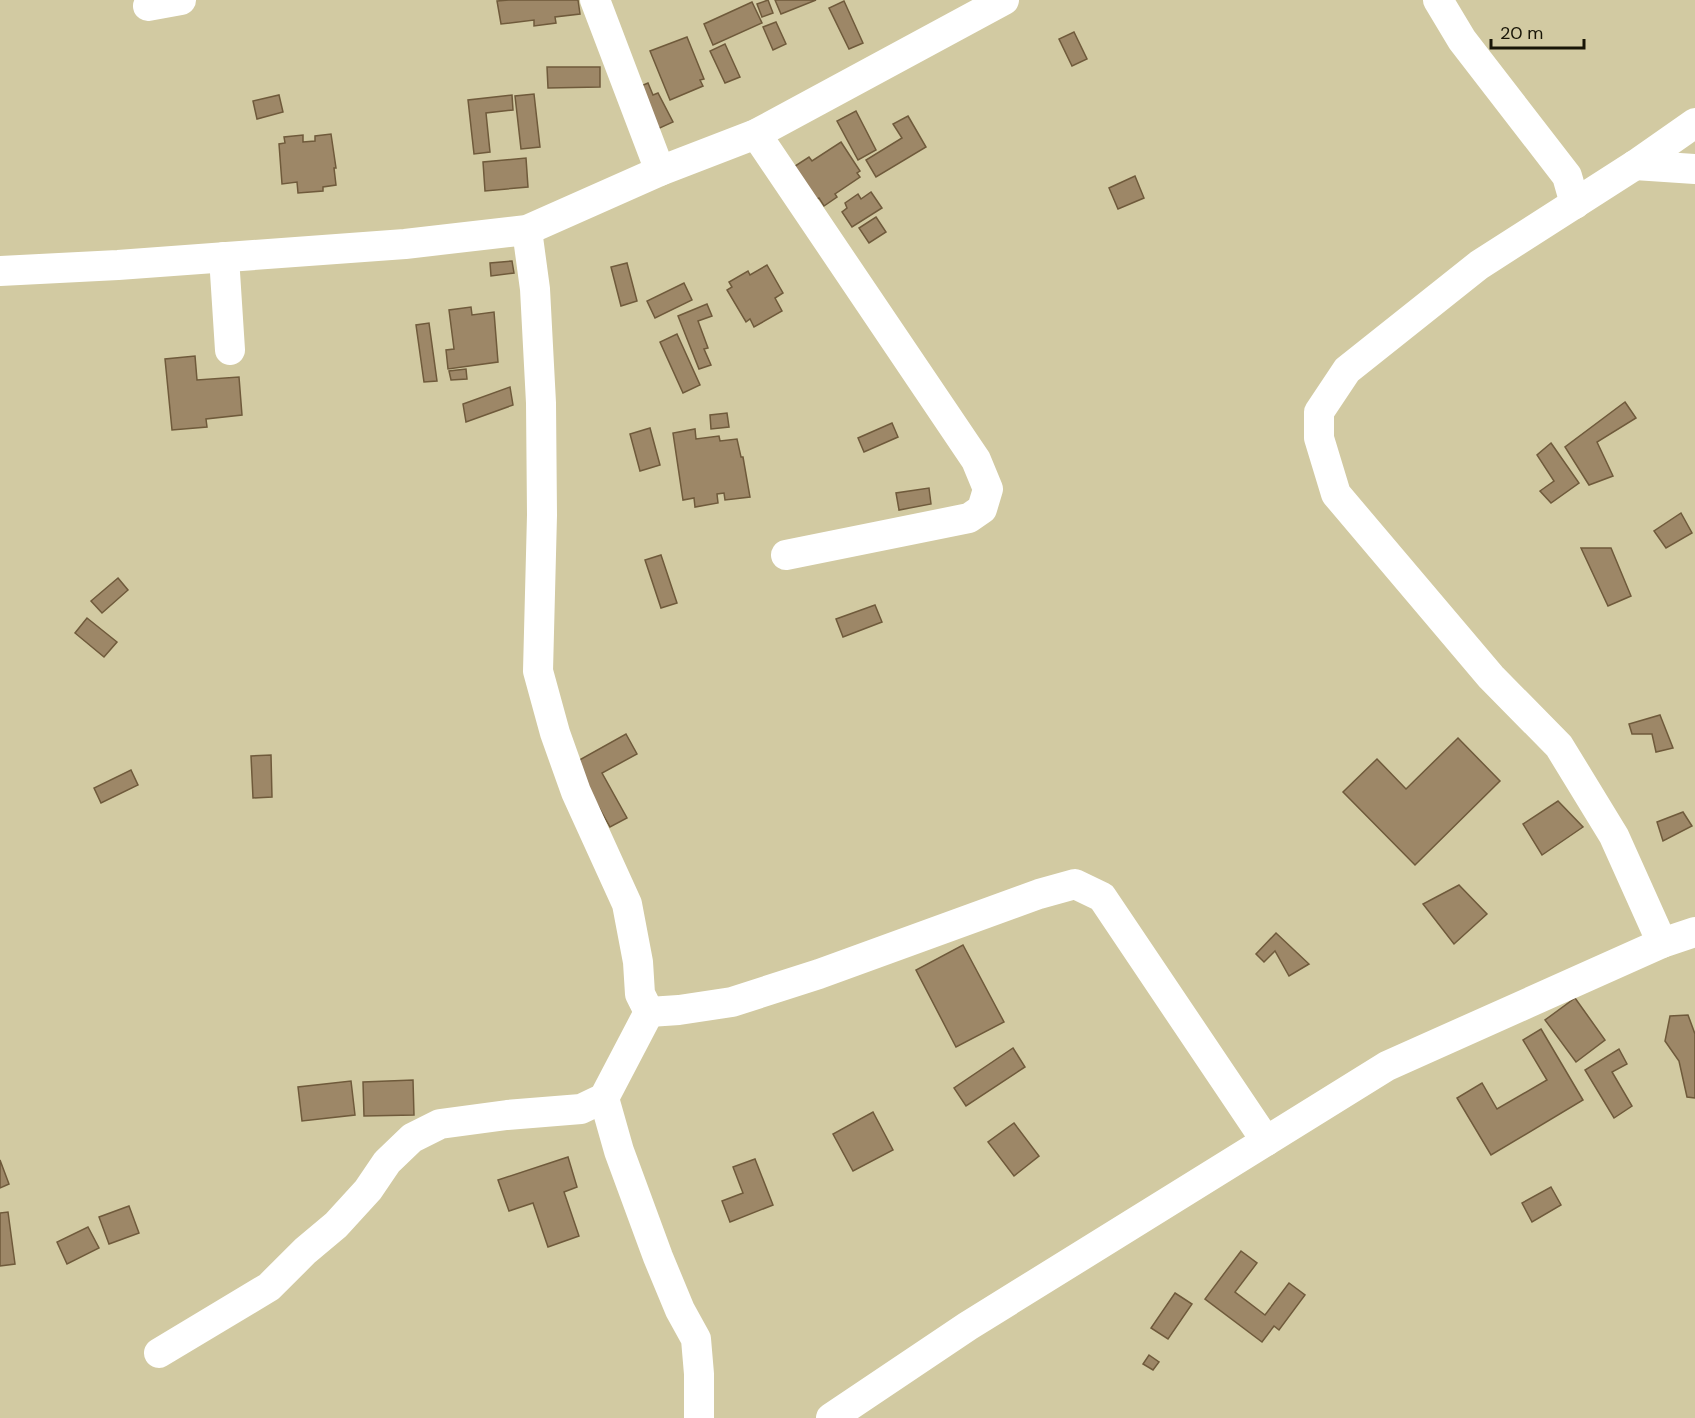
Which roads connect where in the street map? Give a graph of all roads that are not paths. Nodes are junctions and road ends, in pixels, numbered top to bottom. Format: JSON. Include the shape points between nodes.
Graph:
{"nodes":[{"id":1,"x":181,"y":0,"type":"edge"},
{"id":2,"x":595,"y":0,"type":"edge"},
{"id":3,"x":1004,"y":0,"type":"edge"},
{"id":4,"x":1438,"y":0,"type":"edge"},
{"id":5,"x":148,"y":6,"type":"dead end"},
{"id":6,"x":1695,"y":123,"type":"edge"},
{"id":7,"x":756,"y":134,"type":"junction"},
{"id":8,"x":1635,"y":165,"type":"junction"},
{"id":9,"x":1695,"y":169,"type":"edge"},
{"id":10,"x":660,"y":171,"type":"junction"},
{"id":11,"x":1575,"y":204,"type":"junction"},
{"id":12,"x":527,"y":231,"type":"junction"},
{"id":13,"x":224,"y":257,"type":"junction"},
{"id":14,"x":0,"y":271,"type":"edge"},
{"id":15,"x":230,"y":350,"type":"dead end"},
{"id":16,"x":786,"y":555,"type":"dead end"},
{"id":17,"x":1695,"y":932,"type":"edge"},
{"id":18,"x":1662,"y":943,"type":"junction"},
{"id":19,"x":649,"y":1012,"type":"junction"},
{"id":20,"x":604,"y":1098,"type":"junction"},
{"id":21,"x":1266,"y":1141,"type":"junction"},
{"id":22,"x":159,"y":1353,"type":"dead end"},
{"id":23,"x":699,"y":1418,"type":"edge"},
{"id":24,"x":831,"y":1418,"type":"edge"}],
"edges":[{"from":1,"to":5,"type":"street"},
{"from":2,"to":10,"type":"street"},
{"from":3,"to":7,"type":"street"},
{"from":4,"to":11,"type":"street","via":[[1462,40],[1568,176]]},
{"from":6,"to":8,"type":"street"},
{"from":7,"to":10,"type":"street"},
{"from":7,"to":16,"type":"street","via":[[976,460],[988,489],[982,509],[969,518]]},
{"from":8,"to":9,"type":"street"},
{"from":8,"to":11,"type":"street"},
{"from":10,"to":12,"type":"street"},
{"from":11,"to":18,"type":"street","via":[[1479,265],[1347,370],[1319,412],[1318,438],[1336,494],[1491,677],[1559,746],[1614,836]]},
{"from":12,"to":13,"type":"street"},
{"from":12,"to":19,"type":"street","via":[[535,289],[541,403],[538,671],[576,792],[627,904],[640,994]]},
{"from":13,"to":14,"type":"street"},
{"from":13,"to":15,"type":"street"},
{"from":17,"to":18,"type":"street"},
{"from":18,"to":21,"type":"street","via":[[1387,1066]]},
{"from":19,"to":20,"type":"street"},
{"from":19,"to":21,"type":"street","via":[[732,1002],[1075,884],[1102,897]]},
{"from":20,"to":22,"type":"street","via":[[580,1108],[440,1124],[412,1138],[387,1162],[336,1225],[269,1287]]},
{"from":20,"to":23,"type":"street","via":[[658,1257],[696,1339]]},
{"from":21,"to":24,"type":"street","via":[[968,1326]]}]}
